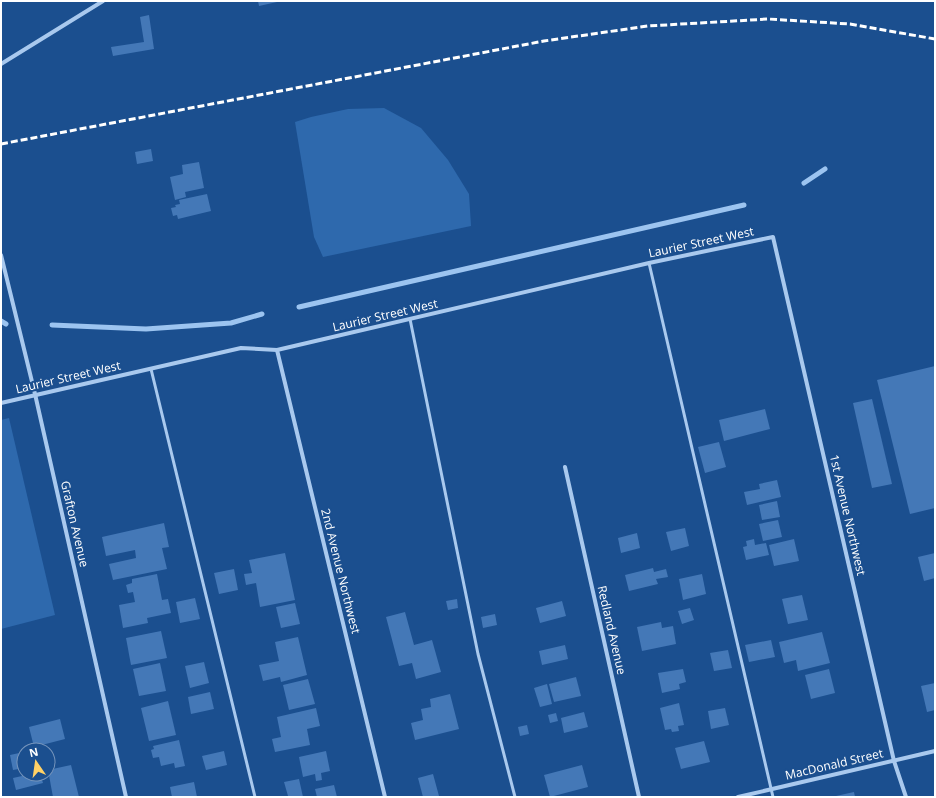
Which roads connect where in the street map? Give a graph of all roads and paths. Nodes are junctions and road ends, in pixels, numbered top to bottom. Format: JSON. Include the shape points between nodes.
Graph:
{"nodes":[{"id":1,"x":103,"y":1,"type":"edge"},
{"id":2,"x":1,"y":64,"type":"edge"},
{"id":3,"x":773,"y":237,"type":"joint"},
{"id":4,"x":1,"y":255,"type":"edge"},
{"id":5,"x":649,"y":263,"type":"junction"},
{"id":6,"x":410,"y":319,"type":"junction"},
{"id":7,"x":277,"y":350,"type":"junction"},
{"id":8,"x":151,"y":368,"type":"junction"},
{"id":9,"x":35,"y":394,"type":"junction"},
{"id":10,"x":1,"y":402,"type":"edge"},
{"id":11,"x":565,"y":467,"type":"dead end"},
{"id":12,"x":935,"y":751,"type":"edge"},
{"id":13,"x":894,"y":761,"type":"junction"},
{"id":14,"x":771,"y":789,"type":"junction"},
{"id":15,"x":126,"y":797,"type":"edge"},
{"id":16,"x":255,"y":797,"type":"edge"},
{"id":17,"x":385,"y":797,"type":"edge"},
{"id":18,"x":515,"y":797,"type":"edge"},
{"id":19,"x":639,"y":797,"type":"edge"},
{"id":20,"x":738,"y":797,"type":"edge"},
{"id":21,"x":773,"y":797,"type":"edge"},
{"id":22,"x":906,"y":797,"type":"edge"}],
"edges":[{"from":1,"to":2,"type":"street"},
{"from":3,"to":5,"type":"street","name":"Laurier Street West"},
{"from":3,"to":13,"type":"street","name":"1st Avenue Northwest"},
{"from":4,"to":9,"type":"street","name":"Grafton Avenue"},
{"from":5,"to":6,"type":"street","name":"Laurier Street West"},
{"from":5,"to":14,"type":"lane"},
{"from":6,"to":7,"type":"street","name":"Laurier Street West"},
{"from":6,"to":18,"type":"lane","via":[[478,654]]},
{"from":7,"to":8,"type":"street","name":"Laurier Street West","via":[[241,348]]},
{"from":7,"to":17,"type":"street","name":"2nd Avenue Northwest"},
{"from":8,"to":9,"type":"street","name":"Laurier Street West"},
{"from":8,"to":16,"type":"lane"},
{"from":9,"to":10,"type":"street","name":"Laurier Street West"},
{"from":9,"to":15,"type":"street","name":"Grafton Avenue"},
{"from":11,"to":19,"type":"street","name":"Redland Avenue"},
{"from":12,"to":13,"type":"street","name":"MacDonald Street"},
{"from":13,"to":14,"type":"street","name":"MacDonald Street"},
{"from":13,"to":22,"type":"street","name":"1st Avenue Northwest"},
{"from":14,"to":20,"type":"street","name":"MacDonald Street"},
{"from":14,"to":21,"type":"lane"}]}
